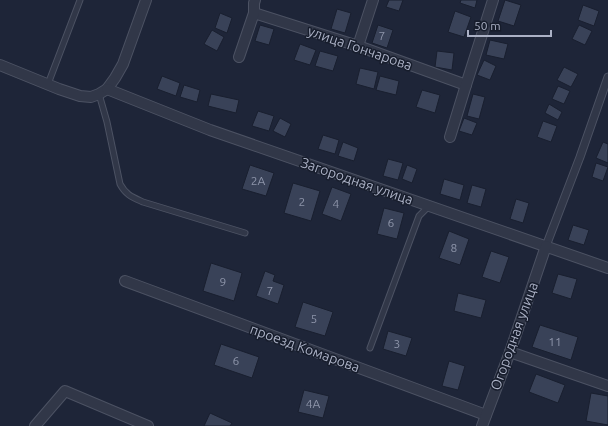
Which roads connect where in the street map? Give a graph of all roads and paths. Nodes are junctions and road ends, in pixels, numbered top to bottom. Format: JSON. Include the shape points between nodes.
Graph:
{"nodes":[{"id":1,"x":80,"y":0,"type":"edge"},
{"id":2,"x":146,"y":0,"type":"edge"},
{"id":3,"x":255,"y":0,"type":"edge"},
{"id":4,"x":373,"y":0,"type":"edge"},
{"id":5,"x":493,"y":0,"type":"edge"},
{"id":6,"x":254,"y":13,"type":"junction"},
{"id":7,"x":358,"y":46,"type":"junction"},
{"id":8,"x":239,"y":57,"type":"dead end"},
{"id":9,"x":0,"y":65,"type":"edge"},
{"id":10,"x":608,"y":77,"type":"edge"},
{"id":11,"x":48,"y":84,"type":"junction"},
{"id":12,"x":466,"y":85,"type":"junction"},
{"id":13,"x":103,"y":92,"type":"junction"},
{"id":14,"x":450,"y":137,"type":"dead end"},
{"id":15,"x":429,"y":206,"type":"junction"},
{"id":16,"x":245,"y":233,"type":"dead end"},
{"id":17,"x":546,"y":246,"type":"junction"},
{"id":18,"x":608,"y":268,"type":"edge"},
{"id":19,"x":125,"y":281,"type":"dead end"},
{"id":20,"x":370,"y":348,"type":"dead end"},
{"id":21,"x":510,"y":352,"type":"junction"},
{"id":22,"x":608,"y":386,"type":"edge"},
{"id":23,"x":486,"y":415,"type":"junction"},
{"id":24,"x":35,"y":426,"type":"edge"},
{"id":25,"x":148,"y":426,"type":"edge"},
{"id":26,"x":482,"y":426,"type":"edge"}],
"edges":[{"from":1,"to":11,"type":"lane"},
{"from":2,"to":13,"type":"street","via":[[123,64]]},
{"from":3,"to":6,"type":"street"},
{"from":4,"to":7,"type":"street"},
{"from":5,"to":12,"type":"street"},
{"from":6,"to":7,"type":"street","name":"улица Гончарова"},
{"from":6,"to":8,"type":"street"},
{"from":7,"to":12,"type":"street","name":"улица Гончарова"},
{"from":9,"to":11,"type":"street"},
{"from":10,"to":17,"type":"street"},
{"from":11,"to":13,"type":"street","via":[[80,96],[91,97]]},
{"from":12,"to":14,"type":"street"},
{"from":13,"to":15,"type":"street","name":"Загородная улица"},
{"from":13,"to":16,"type":"lane","via":[[120,184],[124,191],[144,202]]},
{"from":15,"to":17,"type":"street","name":"Загородная улица"},
{"from":15,"to":20,"type":"lane","via":[[419,216]]},
{"from":17,"to":18,"type":"street","name":"Загородная улица"},
{"from":17,"to":21,"type":"street","name":"Огородная улица"},
{"from":19,"to":23,"type":"street","name":"проезд Комарова"},
{"from":21,"to":22,"type":"street"},
{"from":21,"to":23,"type":"street","name":"Огородная улица"},
{"from":23,"to":26,"type":"street","name":"Огородная улица"},
{"from":24,"to":25,"type":"street","via":[[65,391]]}]}
